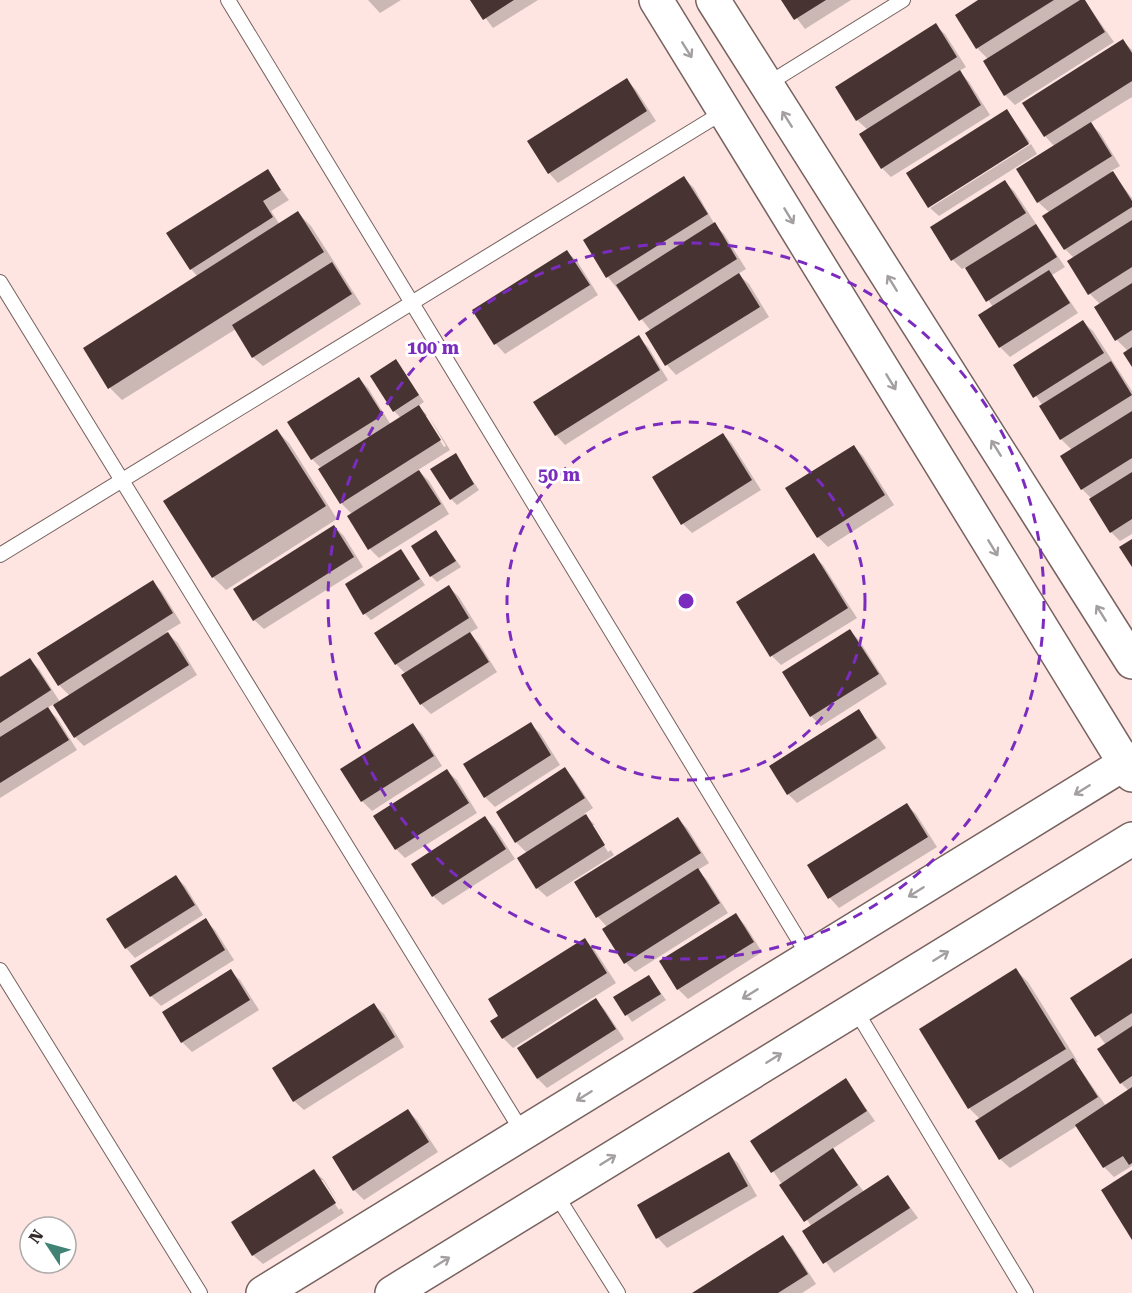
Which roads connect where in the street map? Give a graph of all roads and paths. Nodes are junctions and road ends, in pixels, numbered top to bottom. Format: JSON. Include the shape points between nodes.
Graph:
{"nodes":[{"id":1,"x":228,"y":0,"type":"edge"},
{"id":2,"x":656,"y":0,"type":"edge"},
{"id":3,"x":713,"y":0,"type":"edge"},
{"id":4,"x":903,"y":0,"type":"edge"},
{"id":5,"x":766,"y":85,"type":"junction"},
{"id":6,"x":725,"y":111,"type":"junction"},
{"id":7,"x":0,"y":282,"type":"edge"},
{"id":8,"x":410,"y":303,"type":"junction"},
{"id":9,"x":122,"y":481,"type":"junction"},
{"id":10,"x":0,"y":555,"type":"edge"},
{"id":11,"x":1132,"y":662,"type":"edge"},
{"id":12,"x":1130,"y":766,"type":"edge"},
{"id":13,"x":1132,"y":839,"type":"edge"},
{"id":14,"x":809,"y":957,"type":"junction"},
{"id":15,"x":0,"y":970,"type":"edge"},
{"id":16,"x":855,"y":1009,"type":"junction"},
{"id":17,"x":523,"y":1133,"type":"junction"},
{"id":18,"x":555,"y":1193,"type":"junction"},
{"id":19,"x":200,"y":1293,"type":"edge"},
{"id":20,"x":263,"y":1293,"type":"edge"},
{"id":21,"x":392,"y":1293,"type":"edge"},
{"id":22,"x":618,"y":1293,"type":"edge"},
{"id":23,"x":1026,"y":1293,"type":"edge"}],
"edges":[{"from":1,"to":8,"type":"lane"},
{"from":2,"to":6,"type":"street","one_way":true},
{"from":3,"to":5,"type":"street"},
{"from":4,"to":5,"type":"lane"},
{"from":11,"to":5,"type":"street","one_way":true},
{"from":6,"to":8,"type":"lane"},
{"from":6,"to":12,"type":"street","one_way":true},
{"from":7,"to":9,"type":"lane"},
{"from":8,"to":9,"type":"lane"},
{"from":8,"to":14,"type":"lane"},
{"from":9,"to":10,"type":"lane"},
{"from":9,"to":17,"type":"lane"},
{"from":12,"to":14,"type":"street","one_way":true},
{"from":16,"to":13,"type":"street","one_way":true},
{"from":14,"to":17,"type":"street","one_way":true},
{"from":15,"to":19,"type":"lane"},
{"from":18,"to":16,"type":"street","one_way":true},
{"from":16,"to":23,"type":"lane"},
{"from":17,"to":20,"type":"street"},
{"from":21,"to":18,"type":"street","one_way":true},
{"from":18,"to":22,"type":"lane"}]}
